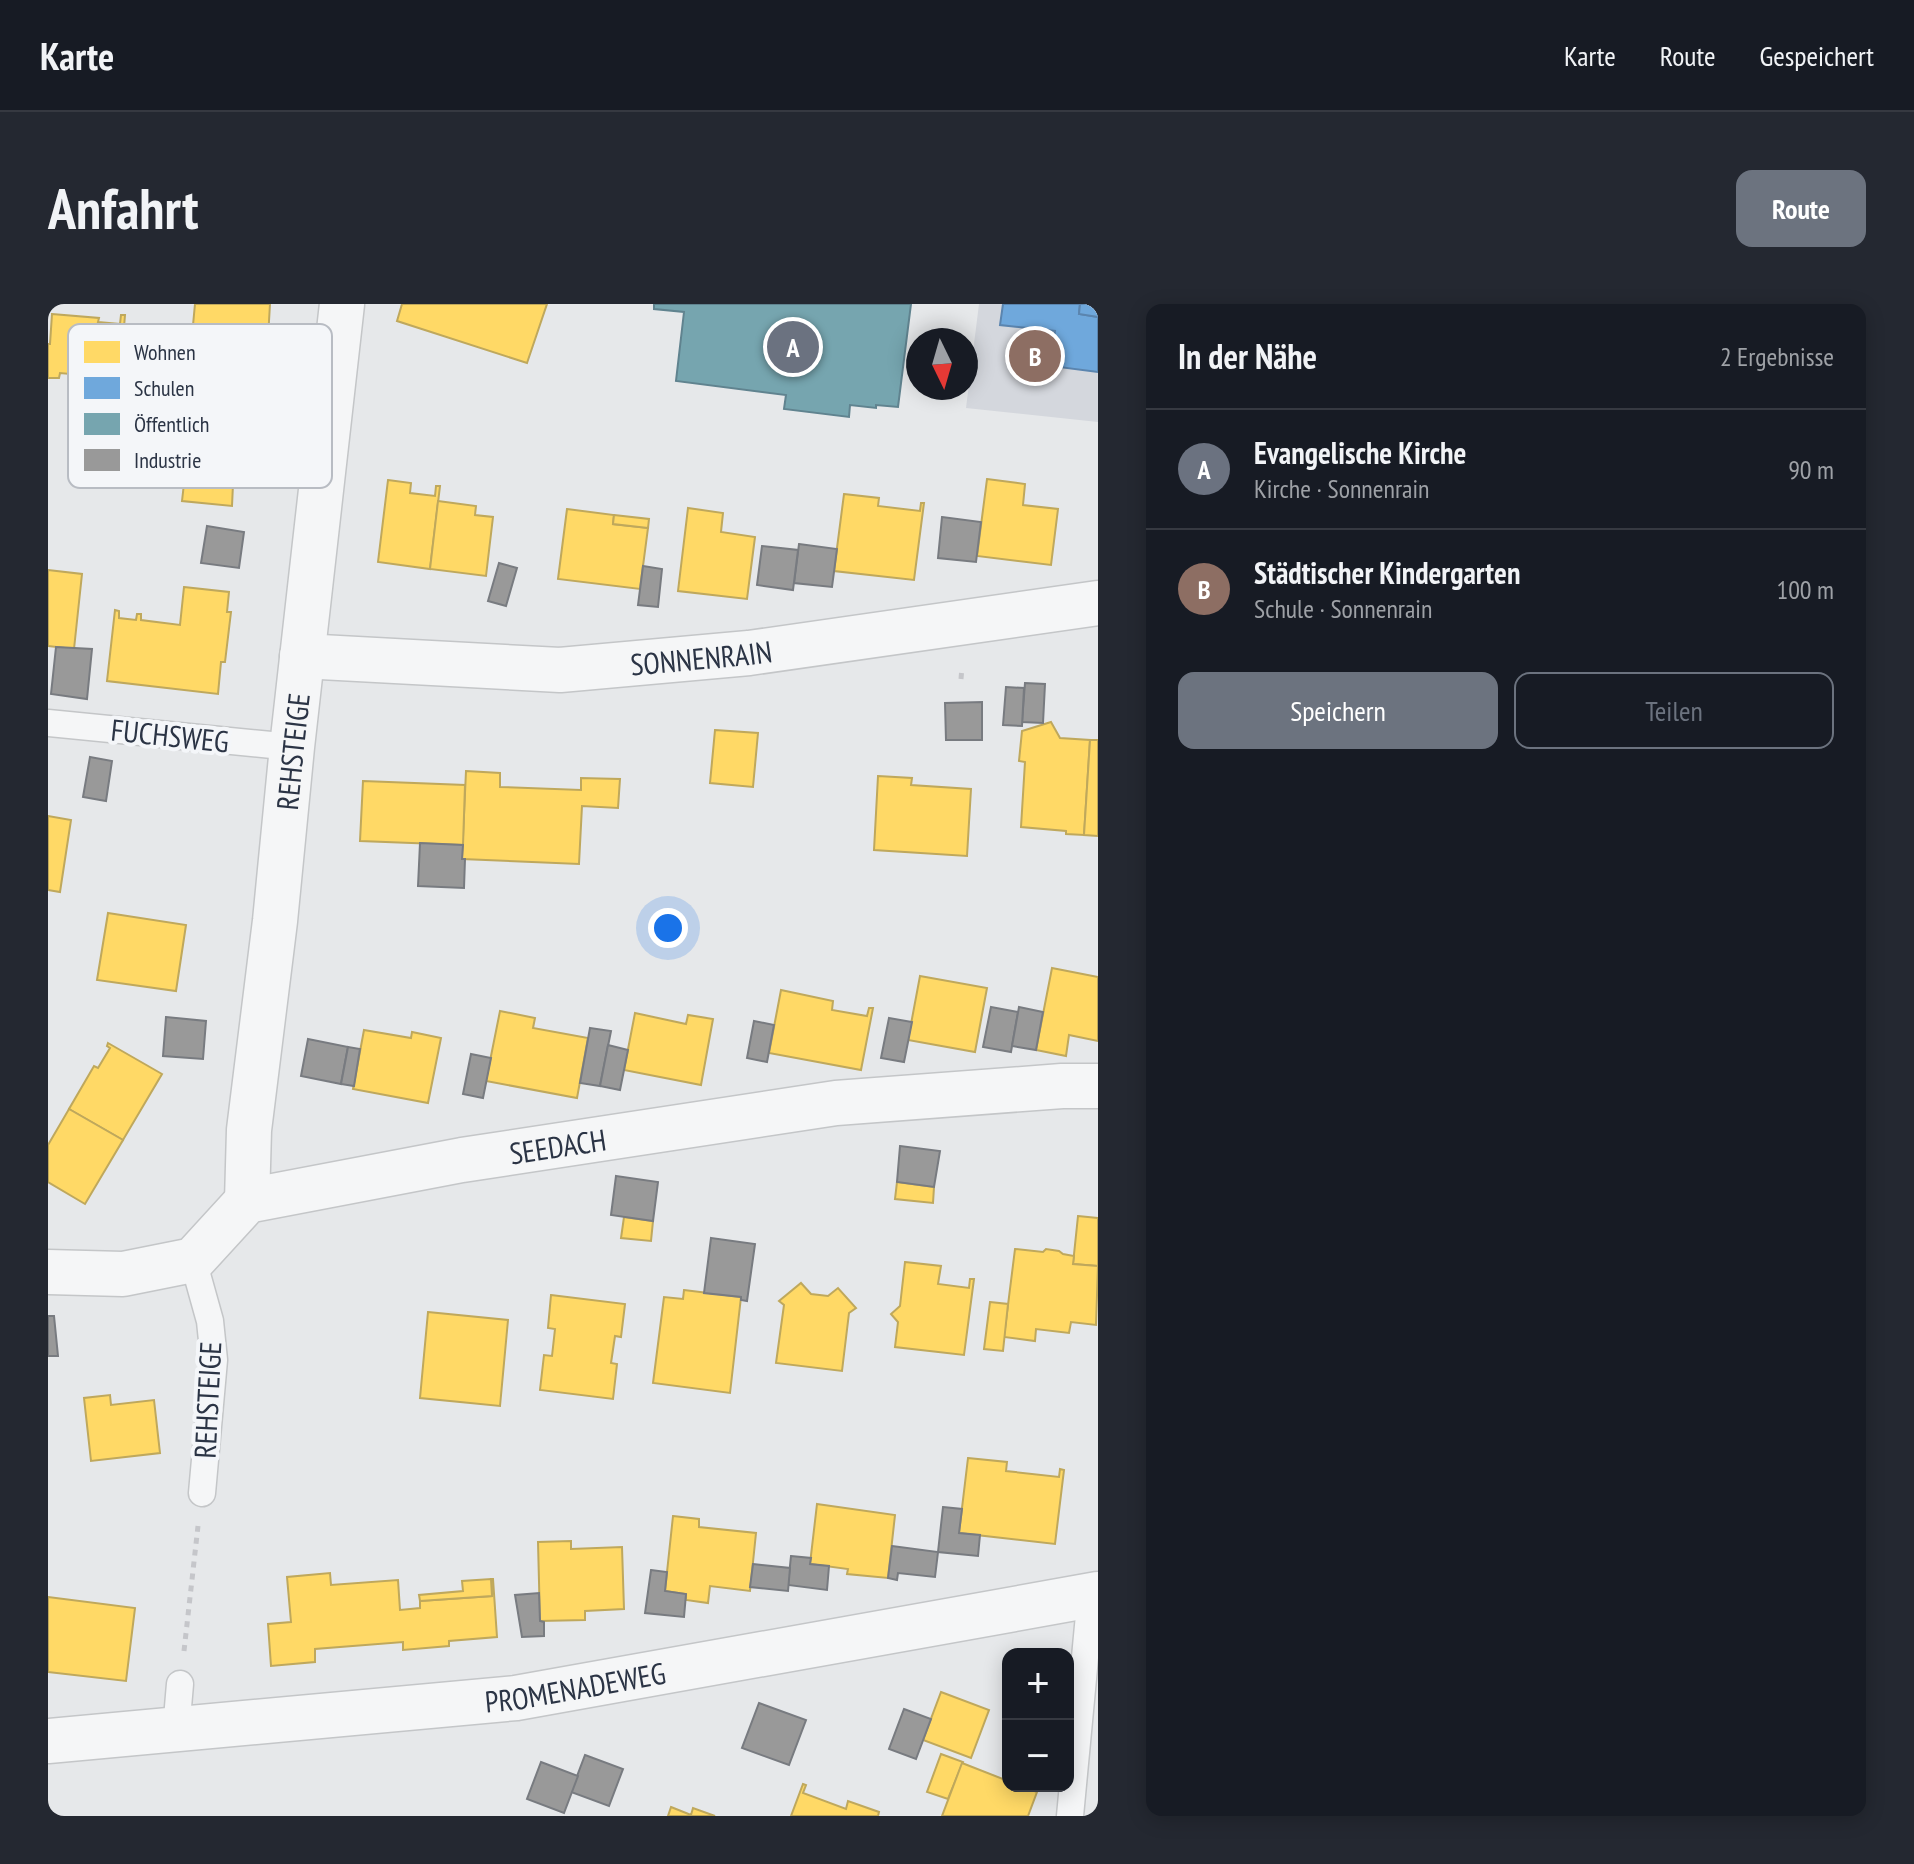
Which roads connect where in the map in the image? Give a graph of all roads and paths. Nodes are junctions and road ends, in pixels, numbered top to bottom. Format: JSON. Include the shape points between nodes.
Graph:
{"nodes":[{"id":1,"x":342,"y":304,"type":"edge"},
{"id":2,"x":332,"y":392,"type":"edge"},
{"id":3,"x":321,"y":488,"type":"edge"},
{"id":4,"x":1098,"y":603,"type":"edge"},
{"id":5,"x":302,"y":656,"type":"junction"},
{"id":6,"x":48,"y":723,"type":"edge"},
{"id":7,"x":292,"y":747,"type":"junction"},
{"id":8,"x":1098,"y":1086,"type":"edge"},
{"id":9,"x":247,"y":1201,"type":"junction"},
{"id":10,"x":193,"y":1260,"type":"junction"},
{"id":11,"x":48,"y":1272,"type":"edge"},
{"id":12,"x":202,"y":1493,"type":"joint"},
{"id":13,"x":1095,"y":1594,"type":"edge"},
{"id":14,"x":180,"y":1684,"type":"joint"},
{"id":15,"x":176,"y":1730,"type":"junction"},
{"id":16,"x":48,"y":1741,"type":"edge"},
{"id":17,"x":1070,"y":1816,"type":"edge"}],
"edges":[{"from":1,"to":2,"type":"street","name":"REHSTEIGE"},
{"from":3,"to":5,"type":"street","name":"REHSTEIGE"},
{"from":4,"to":5,"type":"street","name":"SONNENRAIN","via":[[749,653],[560,670]]},
{"from":5,"to":7,"type":"street","name":"REHSTEIGE"},
{"from":6,"to":7,"type":"lane","name":"FUCHSWEG"},
{"from":7,"to":9,"type":"street","name":"REHSTEIGE","via":[[249,1130]]},
{"from":8,"to":9,"type":"street","name":"SEEDACH","via":[[823,1105],[462,1160]]},
{"from":9,"to":10,"type":"street"},
{"from":10,"to":11,"type":"street","via":[[123,1274]]},
{"from":10,"to":12,"type":"lane","name":"REHSTEIGE","via":[[210,1321],[214,1360]]},
{"from":12,"to":14,"type":"path"},
{"from":13,"to":15,"type":"street","name":"PROMENADEWEG","via":[[516,1698]]},
{"from":13,"to":17,"type":"lane"},
{"from":14,"to":15,"type":"lane"},
{"from":15,"to":16,"type":"street","name":"PROMENADEWEG"}]}
